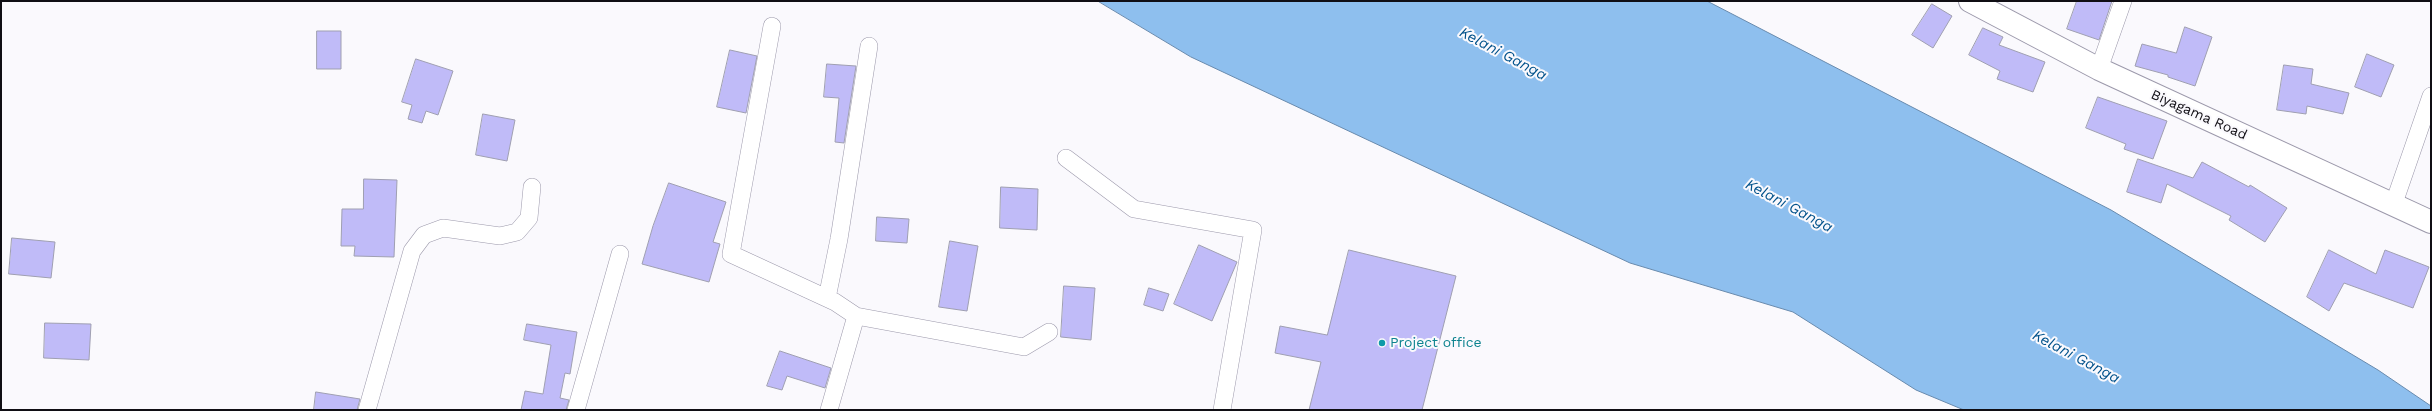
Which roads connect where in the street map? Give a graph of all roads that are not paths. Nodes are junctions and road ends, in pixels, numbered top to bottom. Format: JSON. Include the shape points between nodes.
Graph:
{"nodes":[{"id":1,"x":1970,"y":1,"type":"edge"},
{"id":2,"x":2123,"y":1,"type":"edge"},
{"id":3,"x":772,"y":26,"type":"dead end"},
{"id":4,"x":869,"y":46,"type":"dead end"},
{"id":5,"x":2099,"y":69,"type":"junction"},
{"id":6,"x":2431,"y":96,"type":"edge"},
{"id":7,"x":1066,"y":158,"type":"dead end"},
{"id":8,"x":532,"y":186,"type":"dead end"},
{"id":9,"x":2394,"y":203,"type":"junction"},
{"id":10,"x":2431,"y":222,"type":"edge"},
{"id":11,"x":620,"y":254,"type":"dead end"},
{"id":12,"x":827,"y":298,"type":"junction"},
{"id":13,"x":856,"y":316,"type":"junction"},
{"id":14,"x":1049,"y":332,"type":"dead end"},
{"id":15,"x":367,"y":410,"type":"edge"},
{"id":16,"x":576,"y":410,"type":"edge"},
{"id":17,"x":829,"y":410,"type":"edge"},
{"id":18,"x":1222,"y":410,"type":"edge"}],
"edges":[{"from":1,"to":5,"type":"main road","name":"Biyagama Road"},
{"from":2,"to":5,"type":"street"},
{"from":3,"to":12,"type":"street","via":[[731,254]]},
{"from":4,"to":12,"type":"street","via":[[839,240]]},
{"from":5,"to":9,"type":"main road","name":"Biyagama Road"},
{"from":6,"to":9,"type":"street"},
{"from":7,"to":18,"type":"street","via":[[1134,209],[1253,230]]},
{"from":8,"to":15,"type":"street","via":[[528,218],[517,232],[500,236],[443,228],[424,235],[412,251]]},
{"from":9,"to":10,"type":"main road","name":"Biyagama Road"},
{"from":11,"to":16,"type":"street"},
{"from":12,"to":13,"type":"street"},
{"from":13,"to":14,"type":"street","via":[[1024,347]]},
{"from":13,"to":17,"type":"street"}]}
